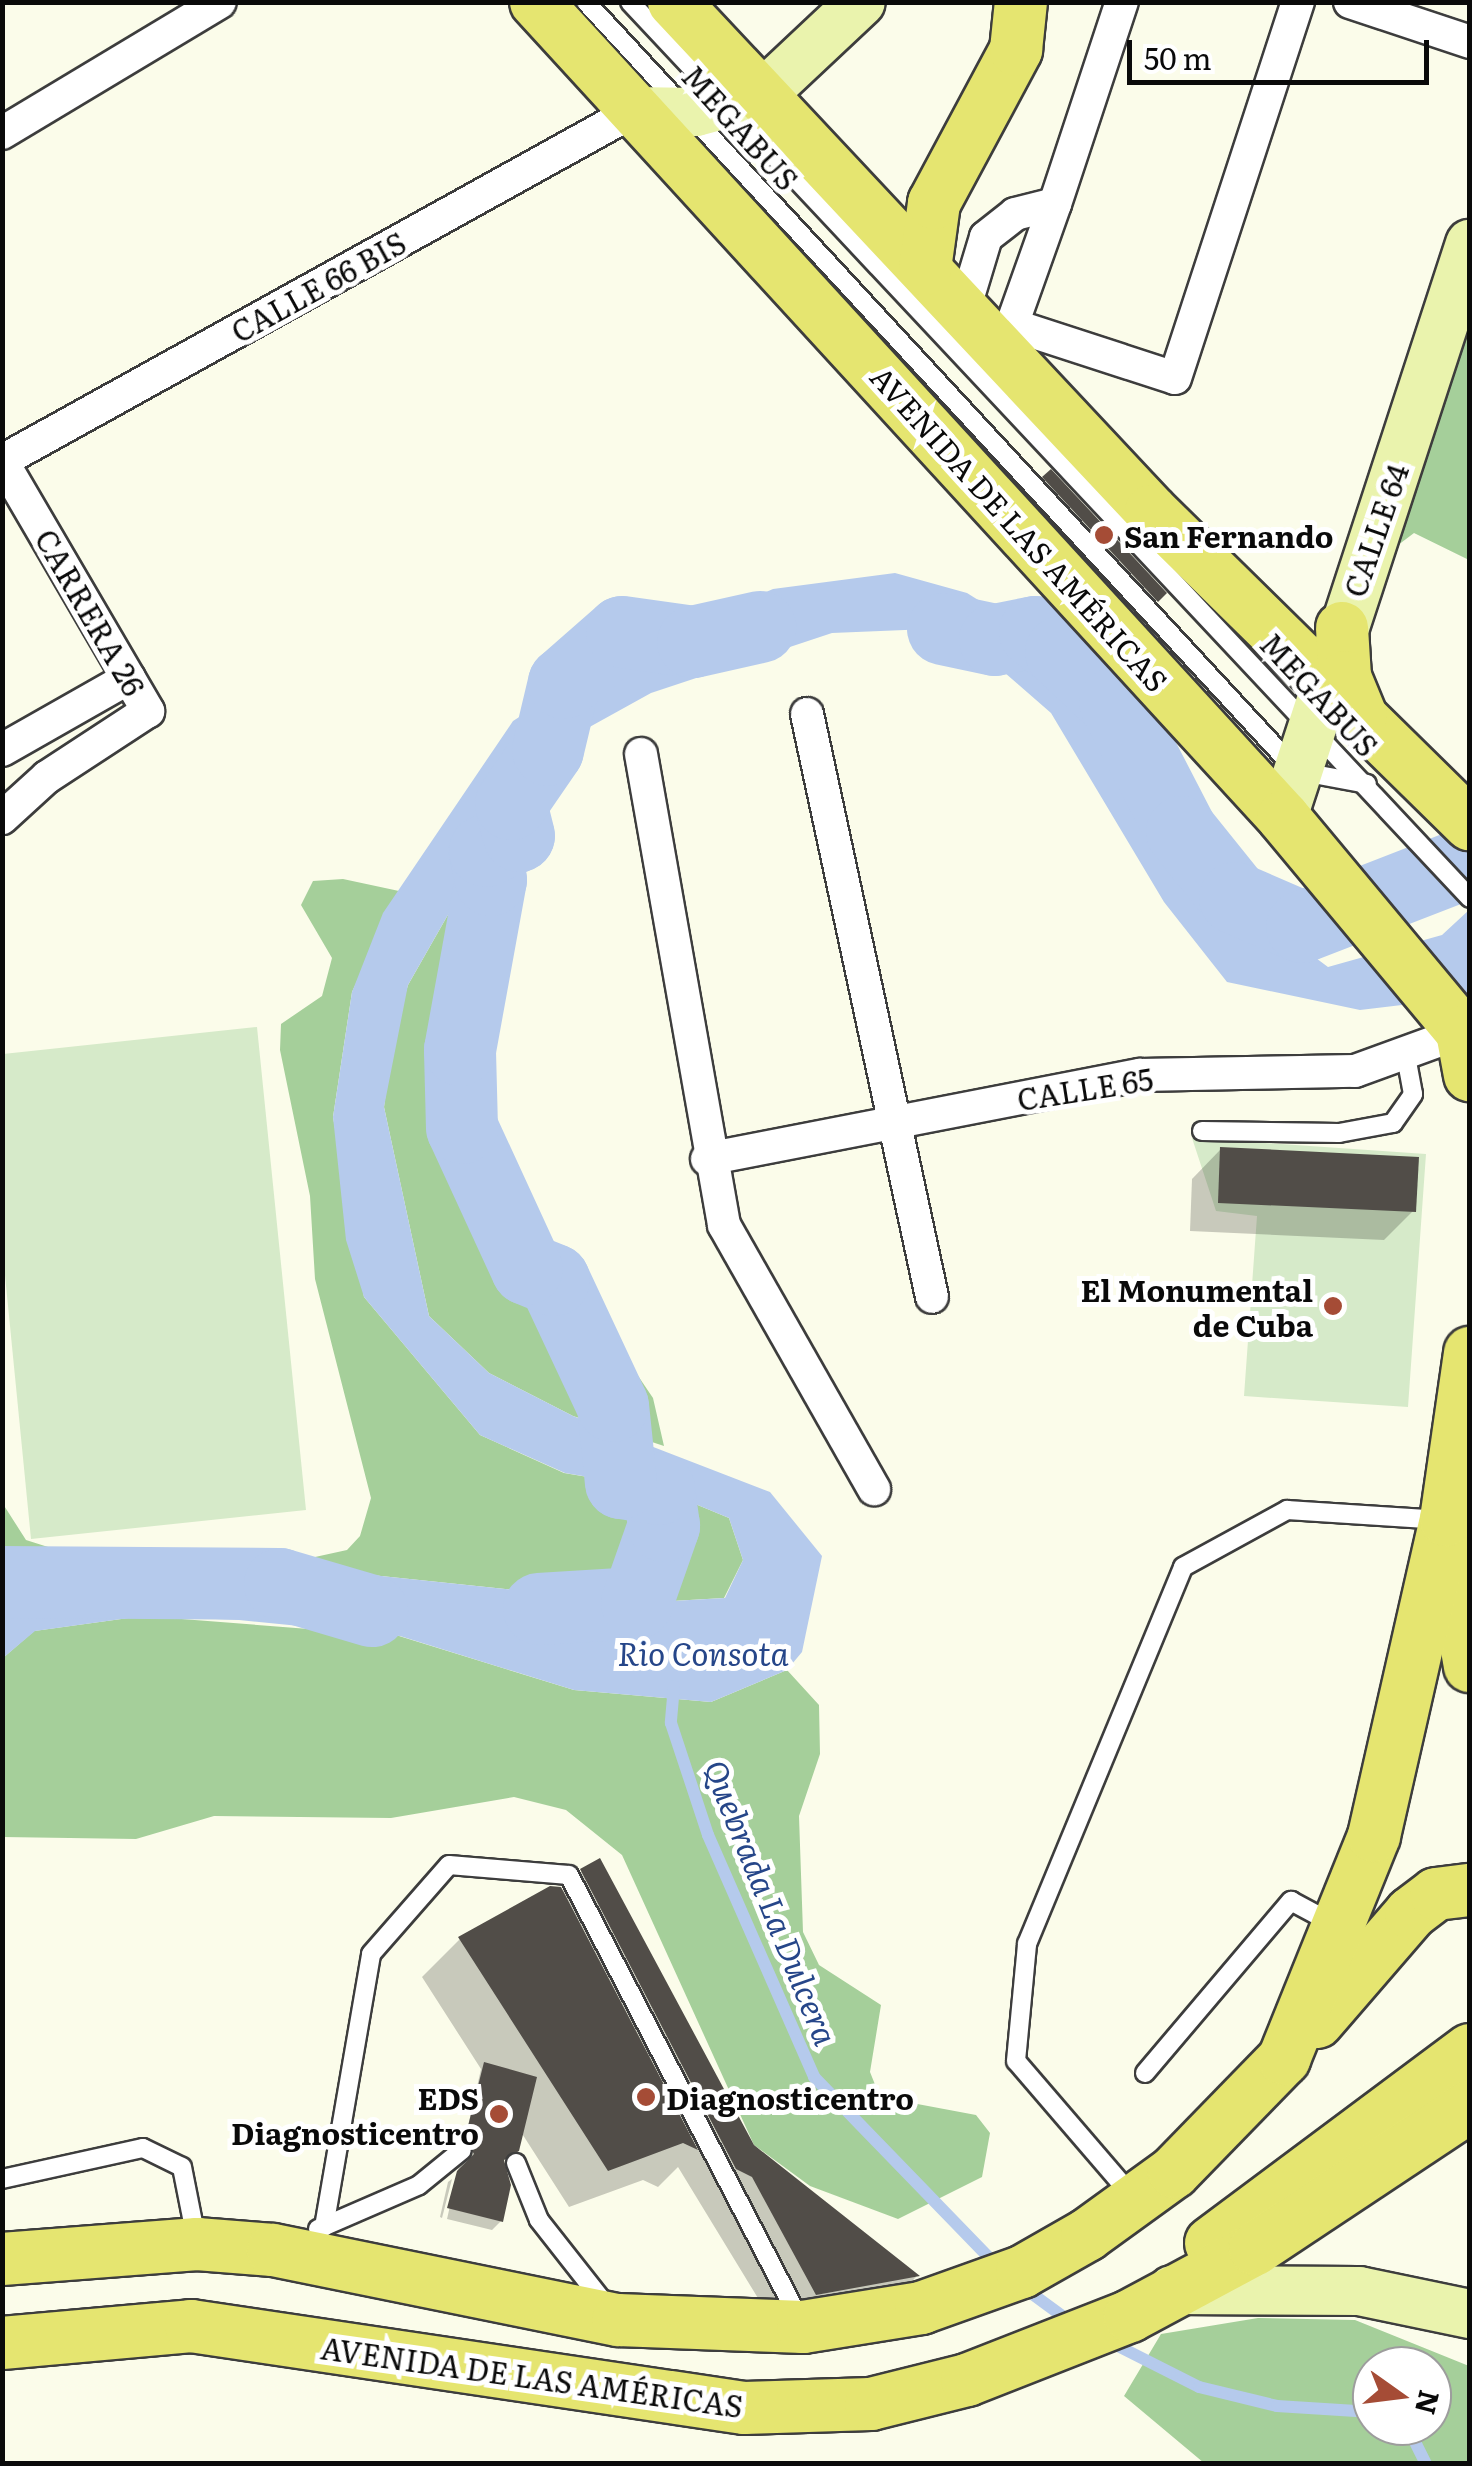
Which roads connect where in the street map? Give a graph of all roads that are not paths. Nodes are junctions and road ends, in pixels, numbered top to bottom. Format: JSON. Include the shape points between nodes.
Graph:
{"nodes":[{"id":1,"x":220,"y":2,"type":"edge"},
{"id":2,"x":536,"y":2,"type":"edge"},
{"id":3,"x":586,"y":2,"type":"edge"},
{"id":4,"x":630,"y":2,"type":"edge"},
{"id":5,"x":674,"y":2,"type":"edge"},
{"id":6,"x":861,"y":2,"type":"edge"},
{"id":7,"x":1022,"y":2,"type":"edge"},
{"id":8,"x":1122,"y":2,"type":"edge"},
{"id":9,"x":1298,"y":2,"type":"edge"},
{"id":10,"x":1350,"y":2,"type":"edge"},
{"id":11,"x":1470,"y":42,"type":"edge"},
{"id":12,"x":730,"y":104,"type":"junction"},
{"id":13,"x":634,"y":111,"type":"junction"},
{"id":14,"x":2,"y":133,"type":"edge"},
{"id":15,"x":1056,"y":204,"type":"junction"},
{"id":16,"x":1470,"y":244,"type":"edge"},
{"id":17,"x":925,"y":269,"type":"junction"},
{"id":18,"x":964,"y":310,"type":"junction"},
{"id":19,"x":2,"y":461,"type":"edge"},
{"id":20,"x":1342,"y":628,"type":"junction"},
{"id":21,"x":1278,"y":638,"type":"junction"},
{"id":22,"x":129,"y":678,"type":"junction"},
{"id":23,"x":1317,"y":705,"type":"junction"},
{"id":24,"x":808,"y":714,"type":"dead end"},
{"id":25,"x":1364,"y":722,"type":"junction"},
{"id":26,"x":2,"y":750,"type":"edge"},
{"id":27,"x":641,"y":754,"type":"dead end"},
{"id":28,"x":1367,"y":784,"type":"junction"},
{"id":29,"x":1290,"y":794,"type":"junction"},
{"id":30,"x":2,"y":818,"type":"edge"},
{"id":31,"x":1458,"y":847,"type":"edge"},
{"id":32,"x":1470,"y":898,"type":"edge"},
{"id":33,"x":1405,"y":1051,"type":"junction"},
{"id":34,"x":1467,"y":1051,"type":"edge"},
{"id":35,"x":889,"y":1122,"type":"junction"},
{"id":36,"x":1202,"y":1131,"type":"dead end"},
{"id":37,"x":707,"y":1160,"type":"junction"},
{"id":38,"x":932,"y":1297,"type":"dead end"},
{"id":39,"x":1470,"y":1353,"type":"edge"},
{"id":40,"x":874,"y":1489,"type":"dead end"},
{"id":41,"x":1446,"y":1520,"type":"junction"},
{"id":42,"x":1470,"y":1666,"type":"edge"},
{"id":43,"x":1470,"y":1890,"type":"edge"},
{"id":44,"x":1341,"y":1928,"type":"junction"},
{"id":45,"x":1470,"y":2050,"type":"edge"},
{"id":46,"x":1284,"y":2059,"type":"junction"},
{"id":47,"x":1145,"y":2073,"type":"dead end"},
{"id":48,"x":1470,"y":2106,"type":"edge"},
{"id":49,"x":462,"y":2150,"type":"dead end"},
{"id":50,"x":516,"y":2164,"type":"dead end"},
{"id":51,"x":2,"y":2179,"type":"edge"},
{"id":52,"x":1137,"y":2201,"type":"junction"},
{"id":53,"x":324,"y":2226,"type":"junction"},
{"id":54,"x":197,"y":2244,"type":"junction"},
{"id":55,"x":272,"y":2250,"type":"junction"},
{"id":56,"x":2,"y":2259,"type":"edge"},
{"id":57,"x":1151,"y":2303,"type":"junction"},
{"id":58,"x":1470,"y":2314,"type":"edge"},
{"id":59,"x":618,"y":2320,"type":"junction"},
{"id":60,"x":803,"y":2327,"type":"junction"},
{"id":61,"x":2,"y":2343,"type":"edge"}],
"edges":[{"from":1,"to":14,"type":"street"},
{"from":2,"to":13,"type":"main road","name":"AVENIDA DE LAS AMÉRICAS"},
{"from":3,"to":12,"type":"lane","name":"MEGABUS"},
{"from":4,"to":12,"type":"lane","name":"MEGABUS"},
{"from":5,"to":12,"type":"main road"},
{"from":6,"to":12,"type":"street"},
{"from":7,"to":17,"type":"main road","via":[[1016,50],[934,202]]},
{"from":8,"to":15,"type":"street"},
{"from":9,"to":15,"type":"street","via":[[1175,378],[1012,325]]},
{"from":10,"to":11,"type":"street"},
{"from":12,"to":13,"type":"street"},
{"from":12,"to":17,"type":"main road"},
{"from":12,"to":23,"type":"lane","name":"MEGABUS"},
{"from":12,"to":29,"type":"lane","name":"MEGABUS"},
{"from":13,"to":19,"type":"street","name":"CALLE 66 BIS"},
{"from":13,"to":29,"type":"main road","name":"AVENIDA DE LAS AMÉRICAS"},
{"from":15,"to":18,"type":"street","via":[[1015,214],[986,237]]},
{"from":16,"to":20,"type":"street","name":"CALLE 64"},
{"from":17,"to":18,"type":"main road"},
{"from":18,"to":21,"type":"main road"},
{"from":19,"to":22,"type":"street","name":"CARRERA 26"},
{"from":20,"to":21,"type":"main road","via":[[1312,648]]},
{"from":20,"to":23,"type":"street","name":"CALLE 64"},
{"from":20,"to":25,"type":"main road","via":[[1344,676]]},
{"from":21,"to":23,"type":"main road"},
{"from":22,"to":26,"type":"street"},
{"from":22,"to":30,"type":"street","name":"CARRERA 26","via":[[148,711],[46,777]]},
{"from":23,"to":25,"type":"main road"},
{"from":23,"to":28,"type":"lane","name":"MEGABUS"},
{"from":23,"to":29,"type":"street","name":"CALLE 64"},
{"from":24,"to":35,"type":"street"},
{"from":25,"to":31,"type":"main road"},
{"from":27,"to":37,"type":"street"},
{"from":28,"to":29,"type":"lane","name":"MEGABUS"},
{"from":28,"to":31,"type":"lane"},
{"from":29,"to":34,"type":"main road","name":"AVENIDA DE LAS AMÉRICAS"},
{"from":31,"to":32,"type":"lane"},
{"from":33,"to":34,"type":"street","name":"CALLE 65"},
{"from":33,"to":35,"type":"street","name":"CALLE 65","via":[[1355,1071],[1140,1075]]},
{"from":33,"to":36,"type":"lane","via":[[1413,1094],[1394,1123],[1340,1133]]},
{"from":35,"to":37,"type":"street","name":"CALLE 65"},
{"from":35,"to":38,"type":"street"},
{"from":37,"to":40,"type":"street","via":[[724,1225]]},
{"from":39,"to":41,"type":"main road"},
{"from":41,"to":42,"type":"main road"},
{"from":41,"to":44,"type":"main road","via":[[1374,1836]]},
{"from":41,"to":52,"type":"lane","via":[[1288,1510],[1183,1567],[1026,1944],[1016,2061]]},
{"from":43,"to":46,"type":"main road","via":[[1436,1894],[1411,1914]]},
{"from":44,"to":46,"type":"main road"},
{"from":44,"to":47,"type":"lane","via":[[1291,1901]]},
{"from":45,"to":57,"type":"main road","via":[[1210,2243]]},
{"from":46,"to":52,"type":"main road"},
{"from":48,"to":57,"type":"main road","name":"AVENIDA DE LAS AMÉRICAS","via":[[1255,2249]]},
{"from":49,"to":53,"type":"lane","via":[[419,2185]]},
{"from":50,"to":59,"type":"lane","via":[[539,2220]]},
{"from":51,"to":54,"type":"lane","via":[[143,2148],[182,2167]]},
{"from":52,"to":60,"type":"main road","via":[[1022,2272],[921,2308]]},
{"from":53,"to":55,"type":"lane"},
{"from":53,"to":60,"type":"lane","via":[[371,1954],[449,1865],[569,1875],[756,2221]]},
{"from":54,"to":55,"type":"main road"},
{"from":54,"to":56,"type":"main road"},
{"from":55,"to":59,"type":"main road"},
{"from":57,"to":58,"type":"street","via":[[1359,2291]]},
{"from":57,"to":61,"type":"main road","name":"AVENIDA DE LAS AMÉRICAS","via":[[967,2380],[871,2404],[744,2408],[191,2326]]},
{"from":59,"to":60,"type":"main road"}]}
